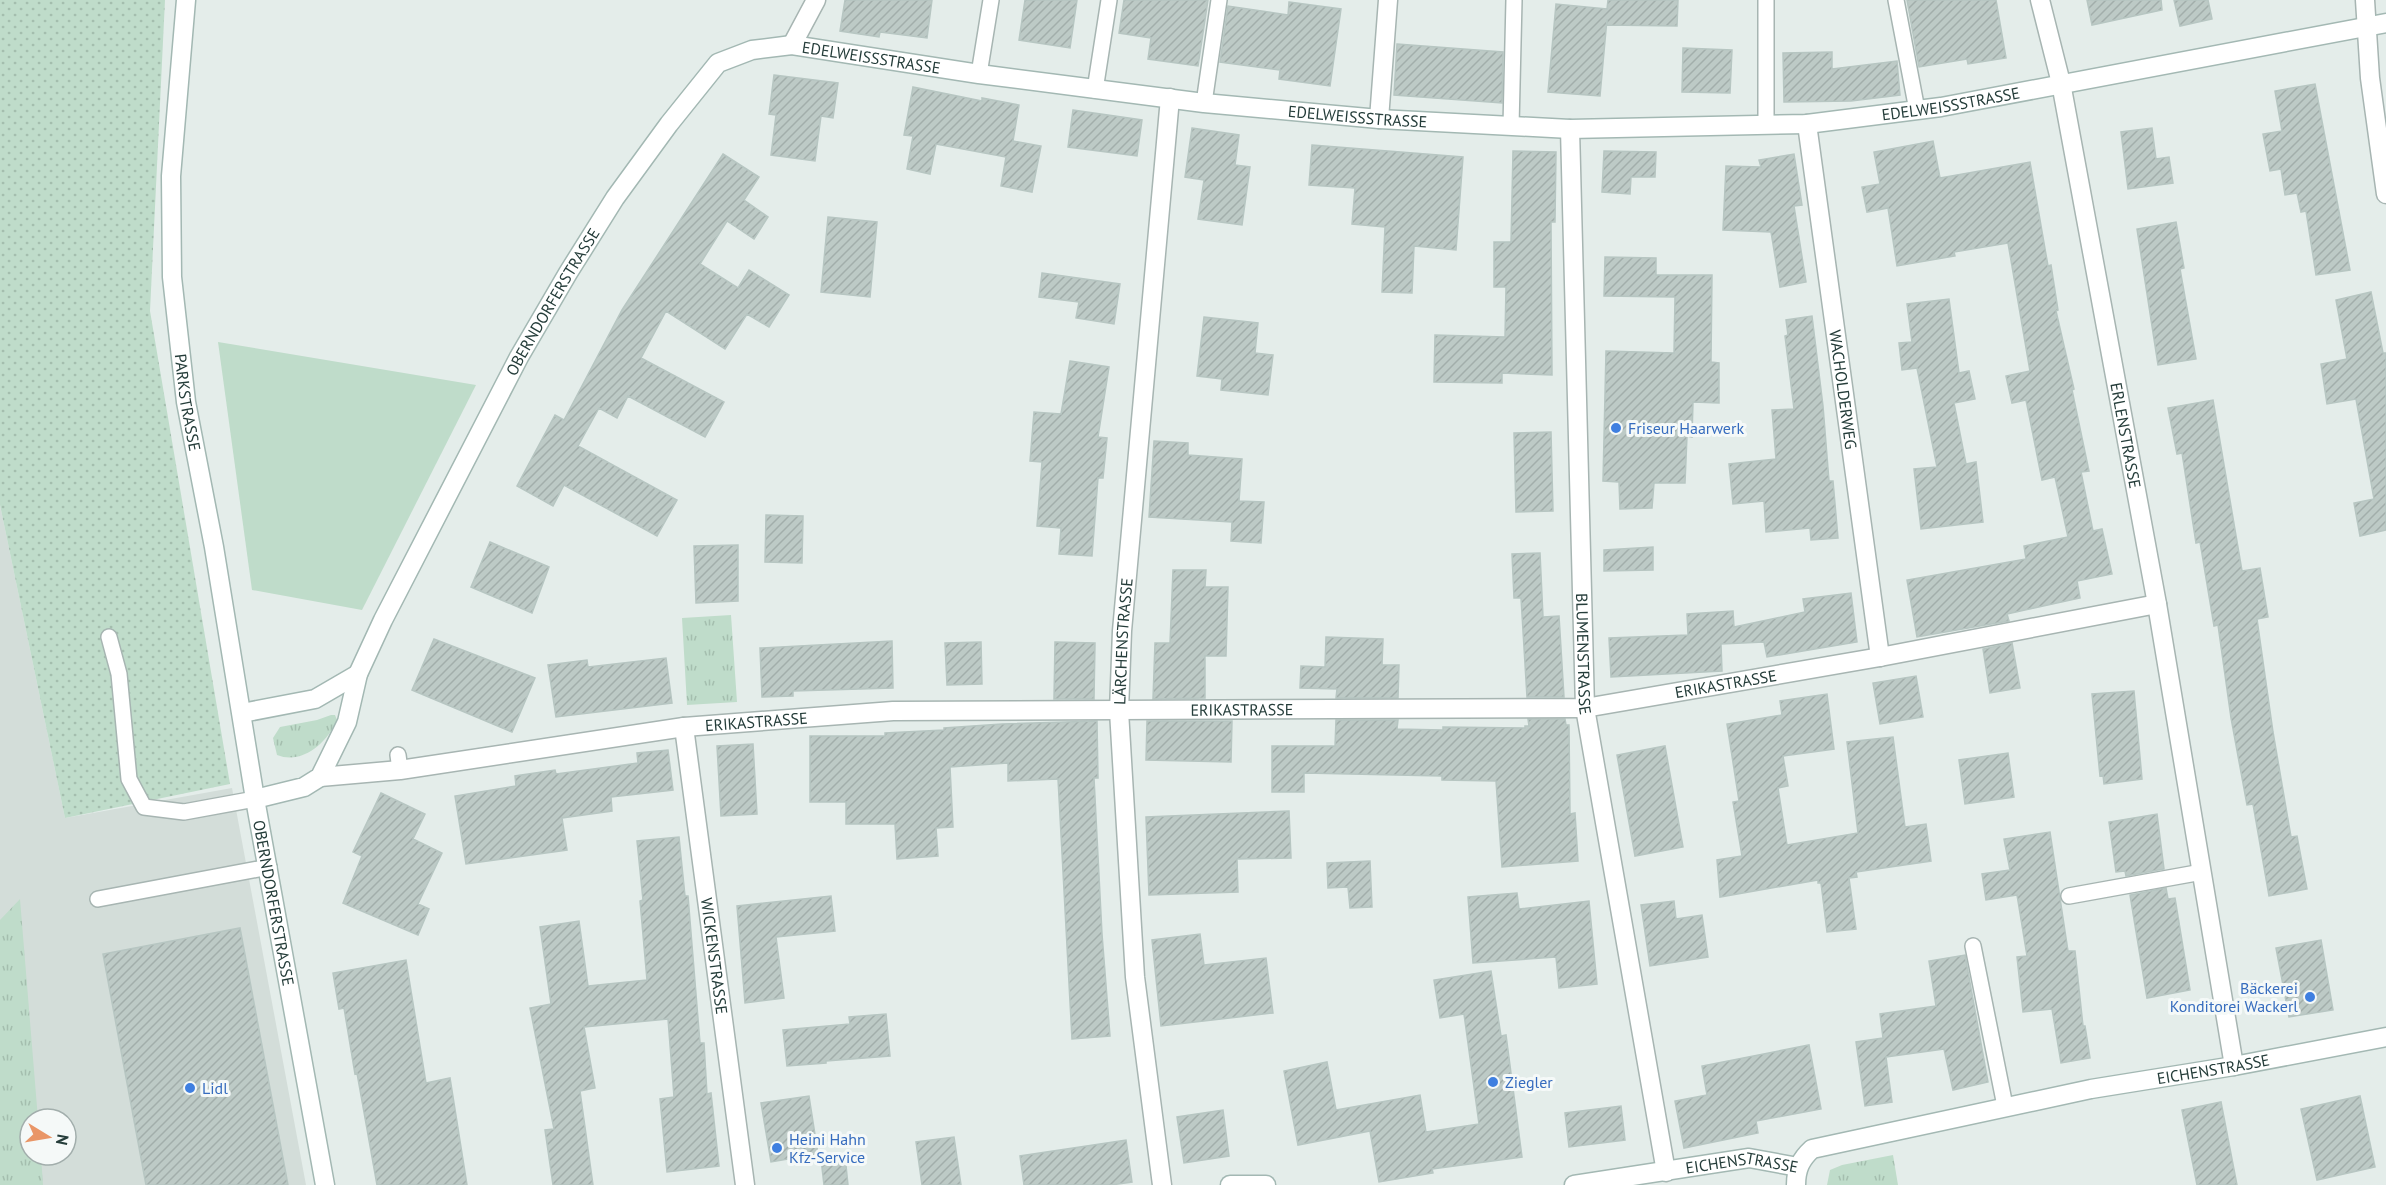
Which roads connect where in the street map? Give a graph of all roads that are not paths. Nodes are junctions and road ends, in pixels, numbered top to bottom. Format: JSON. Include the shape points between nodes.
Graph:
{"nodes":[{"id":1,"x":186,"y":0,"type":"edge"},
{"id":2,"x":816,"y":0,"type":"edge"},
{"id":3,"x":991,"y":0,"type":"edge"},
{"id":4,"x":1109,"y":0,"type":"edge"},
{"id":5,"x":1219,"y":0,"type":"edge"},
{"id":6,"x":1388,"y":0,"type":"edge"},
{"id":7,"x":1514,"y":0,"type":"edge"},
{"id":8,"x":1766,"y":0,"type":"edge"},
{"id":9,"x":1896,"y":0,"type":"edge"},
{"id":10,"x":2040,"y":0,"type":"edge"},
{"id":11,"x":2365,"y":0,"type":"edge"},
{"id":12,"x":2386,"y":23,"type":"edge"},
{"id":13,"x":2366,"y":26,"type":"junction"},
{"id":14,"x":792,"y":45,"type":"junction"},
{"id":15,"x":979,"y":74,"type":"junction"},
{"id":16,"x":2061,"y":83,"type":"junction"},
{"id":17,"x":1095,"y":90,"type":"junction"},
{"id":18,"x":1170,"y":98,"type":"junction"},
{"id":19,"x":1204,"y":103,"type":"junction"},
{"id":20,"x":1917,"y":110,"type":"junction"},
{"id":21,"x":1379,"y":119,"type":"junction"},
{"id":22,"x":1807,"y":124,"type":"junction"},
{"id":23,"x":1766,"y":125,"type":"junction"},
{"id":24,"x":1511,"y":126,"type":"junction"},
{"id":25,"x":1570,"y":129,"type":"junction"},
{"id":26,"x":2386,"y":194,"type":"edge"},
{"id":27,"x":2157,"y":604,"type":"junction"},
{"id":28,"x":109,"y":637,"type":"dead end"},
{"id":29,"x":1880,"y":657,"type":"junction"},
{"id":30,"x":358,"y":674,"type":"junction"},
{"id":31,"x":1585,"y":708,"type":"junction"},
{"id":32,"x":1119,"y":711,"type":"junction"},
{"id":33,"x":242,"y":713,"type":"junction"},
{"id":34,"x":684,"y":727,"type":"junction"},
{"id":35,"x":320,"y":777,"type":"junction"},
{"id":36,"x":255,"y":799,"type":"junction"},
{"id":37,"x":269,"y":867,"type":"junction"},
{"id":38,"x":2202,"y":872,"type":"junction"},
{"id":39,"x":2069,"y":896,"type":"dead end"},
{"id":40,"x":98,"y":899,"type":"dead end"},
{"id":41,"x":1973,"y":946,"type":"dead end"},
{"id":42,"x":2386,"y":1037,"type":"edge"},
{"id":43,"x":2234,"y":1066,"type":"junction"},
{"id":44,"x":2005,"y":1106,"type":"junction"},
{"id":45,"x":1798,"y":1167,"type":"junction"},
{"id":46,"x":1665,"y":1172,"type":"junction"},
{"id":47,"x":325,"y":1185,"type":"edge"},
{"id":48,"x":745,"y":1185,"type":"edge"},
{"id":49,"x":1162,"y":1185,"type":"edge"},
{"id":50,"x":1230,"y":1185,"type":"edge"},
{"id":51,"x":1266,"y":1185,"type":"edge"},
{"id":52,"x":1574,"y":1185,"type":"edge"},
{"id":53,"x":1796,"y":1185,"type":"edge"}],
"edges":[{"from":1,"to":33,"type":"street","name":"PARKSTRASSE","via":[[171,176],[172,277],[186,402]]},
{"from":2,"to":14,"type":"street"},
{"from":3,"to":15,"type":"lane"},
{"from":4,"to":17,"type":"lane"},
{"from":5,"to":19,"type":"lane"},
{"from":6,"to":21,"type":"street"},
{"from":7,"to":24,"type":"lane"},
{"from":8,"to":23,"type":"lane"},
{"from":9,"to":20,"type":"lane"},
{"from":10,"to":16,"type":"street","name":"ERLENSTRASSE"},
{"from":11,"to":13,"type":"street"},
{"from":12,"to":13,"type":"street","name":"EDELWEISSSTRASSE"},
{"from":13,"to":16,"type":"street","name":"EDELWEISSSTRASSE"},
{"from":13,"to":26,"type":"street"},
{"from":14,"to":15,"type":"street","name":"EDELWEISSSTRASSE"},
{"from":14,"to":30,"type":"street","name":"OBERNDORFERSTRASSE","via":[[752,50],[718,63],[615,198],[519,357]]},
{"from":15,"to":17,"type":"street","name":"EDELWEISSSTRASSE"},
{"from":16,"to":20,"type":"street","name":"EDELWEISSSTRASSE"},
{"from":16,"to":27,"type":"street","name":"ERLENSTRASSE"},
{"from":17,"to":18,"type":"street","name":"EDELWEISSSTRASSE"},
{"from":18,"to":19,"type":"street","name":"EDELWEISSSTRASSE"},
{"from":18,"to":32,"type":"street","name":"LÄRCHENSTRASSE","via":[[1122,631]]},
{"from":19,"to":21,"type":"street","name":"EDELWEISSSTRASSE"},
{"from":20,"to":22,"type":"street","name":"EDELWEISSSTRASSE"},
{"from":21,"to":24,"type":"street","name":"EDELWEISSSTRASSE"},
{"from":22,"to":23,"type":"street","name":"EDELWEISSSTRASSE"},
{"from":22,"to":29,"type":"street","name":"WACHOLDERWEG"},
{"from":23,"to":25,"type":"street","name":"EDELWEISSSTRASSE"},
{"from":24,"to":25,"type":"street","name":"EDELWEISSSTRASSE"},
{"from":25,"to":31,"type":"street","name":"BLUMENSTRASSE"},
{"from":27,"to":29,"type":"street","name":"ERIKASTRASSE"},
{"from":27,"to":38,"type":"street","name":"ERLENSTRASSE"},
{"from":28,"to":36,"type":"lane","via":[[118,674],[129,779],[144,807],[184,812]]},
{"from":29,"to":31,"type":"street","name":"ERIKASTRASSE"},
{"from":30,"to":33,"type":"street","via":[[315,699]]},
{"from":30,"to":35,"type":"street","name":"OBERNDORFERSTRASSE","via":[[347,722]]},
{"from":31,"to":32,"type":"street","name":"ERIKASTRASSE"},
{"from":31,"to":46,"type":"street","name":"BLUMENSTRASSE"},
{"from":32,"to":34,"type":"street","name":"ERIKASTRASSE","via":[[896,711]]},
{"from":32,"to":49,"type":"street","name":"LÄRCHENSTRASSE","via":[[1136,977]]},
{"from":33,"to":36,"type":"street","name":"PARKSTRASSE"},
{"from":34,"to":35,"type":"street","name":"ERIKASTRASSE","via":[[399,763]]},
{"from":34,"to":48,"type":"street","name":"WICKENSTRASSE"},
{"from":35,"to":36,"type":"street","name":"OBERNDORFERSTRASSE","via":[[304,787]]},
{"from":36,"to":37,"type":"street","name":"OBERNDORFERSTRASSE"},
{"from":37,"to":40,"type":"lane"},
{"from":37,"to":47,"type":"street","name":"OBERNDORFERSTRASSE"},
{"from":38,"to":39,"type":"lane"},
{"from":38,"to":43,"type":"street","name":"ERLENSTRASSE"},
{"from":41,"to":44,"type":"lane"},
{"from":42,"to":43,"type":"street","name":"EICHENSTRASSE"},
{"from":43,"to":44,"type":"street","name":"EICHENSTRASSE"},
{"from":44,"to":45,"type":"street","name":"EICHENSTRASSE","via":[[1812,1149]]},
{"from":45,"to":46,"type":"street","name":"EICHENSTRASSE","via":[[1749,1158]]},
{"from":45,"to":53,"type":"street"},
{"from":46,"to":52,"type":"street","name":"EICHENSTRASSE"},
{"from":50,"to":51,"type":"street"}]}
